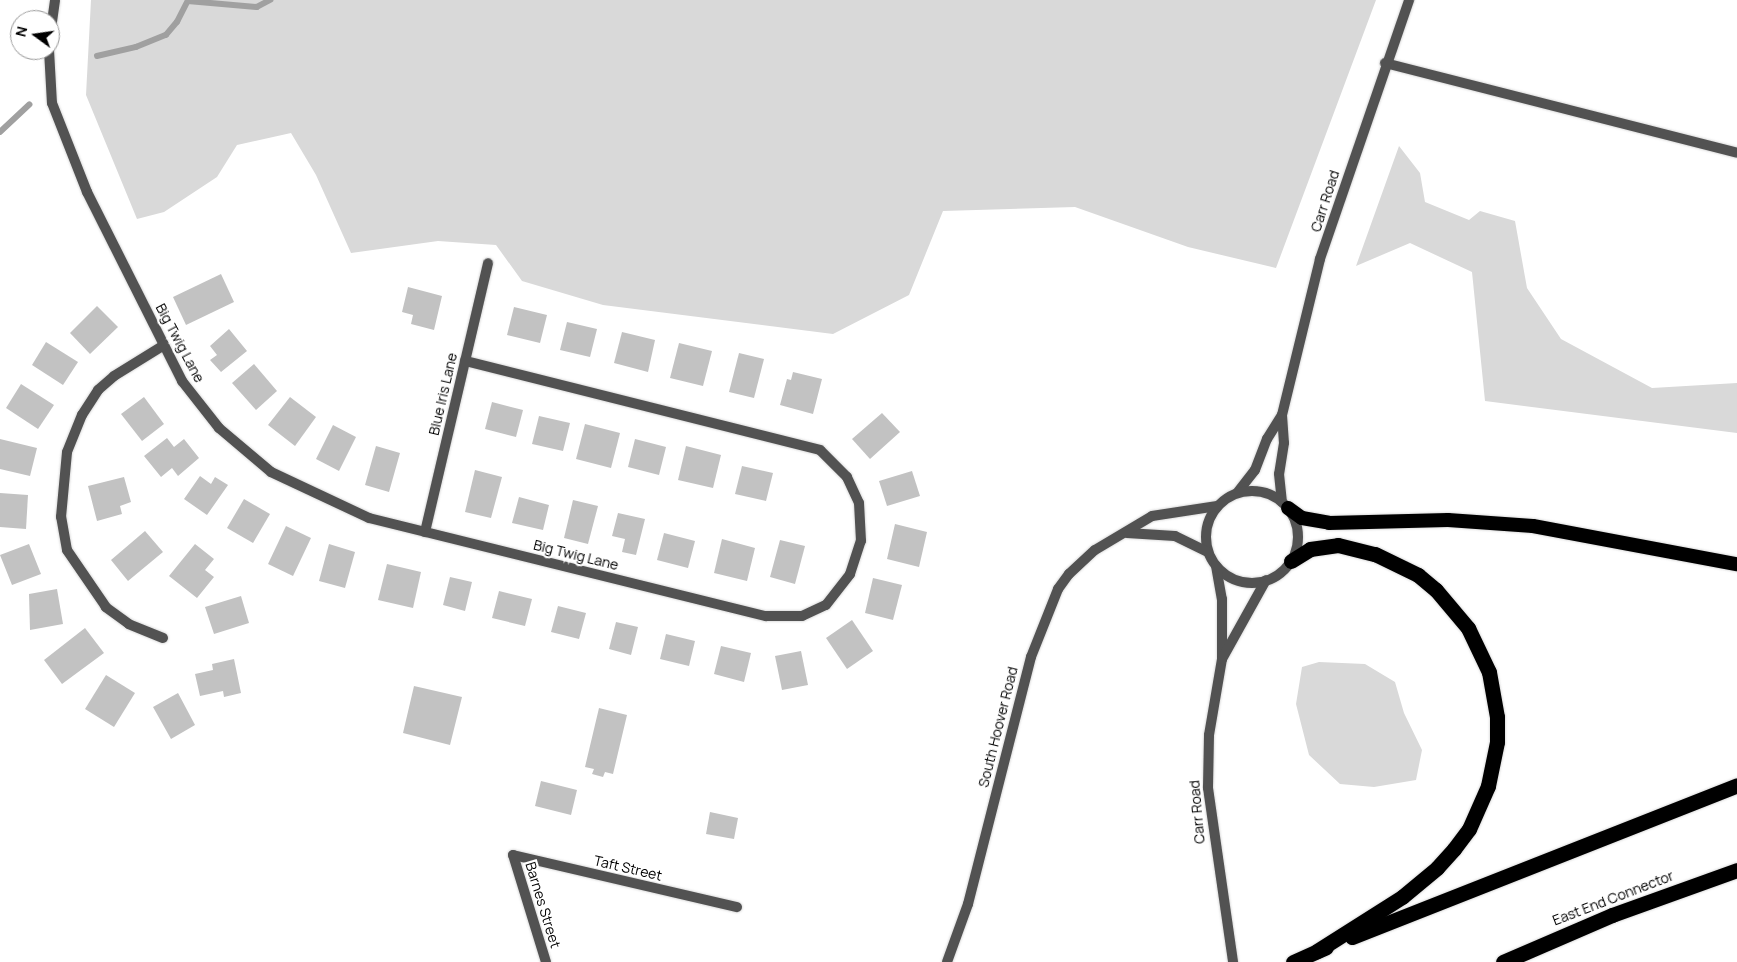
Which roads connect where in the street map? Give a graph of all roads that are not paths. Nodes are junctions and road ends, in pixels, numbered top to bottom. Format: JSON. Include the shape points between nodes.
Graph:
{"nodes":[{"id":1,"x":1409,"y":0,"type":"edge"},
{"id":2,"x":49,"y":60,"type":"edge"},
{"id":3,"x":1385,"y":63,"type":"junction"},
{"id":4,"x":1737,"y":153,"type":"edge"},
{"id":5,"x":488,"y":263,"type":"dead end"},
{"id":6,"x":164,"y":345,"type":"junction"},
{"id":7,"x":465,"y":361,"type":"junction"},
{"id":8,"x":1282,"y":415,"type":"junction"},
{"id":9,"x":1237,"y":493,"type":"junction"},
{"id":10,"x":1285,"y":505,"type":"junction"},
{"id":11,"x":1218,"y":506,"type":"junction"},
{"id":12,"x":425,"y":532,"type":"junction"},
{"id":13,"x":1127,"y":533,"type":"junction"},
{"id":14,"x":1208,"y":552,"type":"junction"},
{"id":15,"x":1291,"y":561,"type":"junction"},
{"id":16,"x":1737,"y":564,"type":"edge"},
{"id":17,"x":1216,"y":566,"type":"junction"},
{"id":18,"x":1266,"y":580,"type":"junction"},
{"id":19,"x":163,"y":638,"type":"dead end"},
{"id":20,"x":1222,"y":659,"type":"junction"},
{"id":21,"x":1737,"y":785,"type":"edge"},
{"id":22,"x":513,"y":855,"type":"joint"},
{"id":23,"x":1737,"y":870,"type":"edge"},
{"id":24,"x":737,"y":907,"type":"dead end"},
{"id":25,"x":1317,"y":951,"type":"junction"},
{"id":26,"x":546,"y":962,"type":"edge"},
{"id":27,"x":947,"y":962,"type":"edge"},
{"id":28,"x":1233,"y":962,"type":"edge"},
{"id":29,"x":1293,"y":962,"type":"edge"},
{"id":30,"x":1503,"y":962,"type":"edge"}],
"edges":[{"from":1,"to":3,"type":"street","name":"Carr Road"},
{"from":2,"to":6,"type":"street","name":"Big Twig Lane","via":[[52,103],[88,192]]},
{"from":3,"to":4,"type":"street"},
{"from":3,"to":8,"type":"street","name":"Carr Road","via":[[1320,259]]},
{"from":5,"to":7,"type":"street","name":"Blue Iris Lane"},
{"from":6,"to":12,"type":"street","name":"Big Twig Lane","via":[[182,381],[219,428],[271,472],[368,518]]},
{"from":6,"to":19,"type":"street","via":[[114,376],[98,390],[82,415],[67,452],[60,517],[67,550],[106,607],[129,624]]},
{"from":7,"to":12,"type":"street","name":"Blue Iris Lane"},
{"from":7,"to":12,"type":"street","name":"Big Twig Lane","via":[[820,450],[847,477],[858,503],[861,541],[850,574],[826,605],[802,616],[766,616]]},
{"from":8,"to":9,"type":"street","name":"Carr Road","via":[[1267,439],[1255,470]]},
{"from":8,"to":10,"type":"street","name":"Carr Road","via":[[1284,443],[1279,474]]},
{"from":9,"to":10,"type":"street","via":[[1261,492]]},
{"from":9,"to":11,"type":"street"},
{"from":10,"to":15,"type":"street","via":[[1295,522],[1298,538]]},
{"from":10,"to":16,"type":"highway","via":[[1302,518],[1320,523],[1448,520],[1533,526]]},
{"from":11,"to":13,"type":"street","name":"South Hoover Road","via":[[1152,516]]},
{"from":11,"to":14,"type":"street","via":[[1207,528]]},
{"from":13,"to":14,"type":"street","via":[[1175,536]]},
{"from":13,"to":27,"type":"street","name":"South Hoover Road","via":[[1081,562],[1058,589],[1046,614],[1021,693],[968,904]]},
{"from":14,"to":17,"type":"street"},
{"from":15,"to":18,"type":"street"},
{"from":15,"to":25,"type":"highway","via":[[1310,549],[1338,546],[1375,554],[1418,575],[1436,590],[1468,628],[1489,672],[1497,717],[1497,742],[1488,786],[1469,829],[1454,849],[1402,897]]},
{"from":17,"to":18,"type":"street","via":[[1235,580],[1251,583]]},
{"from":17,"to":20,"type":"street","name":"Carr Road","via":[[1222,599]]},
{"from":18,"to":20,"type":"street","name":"Carr Road"},
{"from":20,"to":28,"type":"street","name":"Carr Road","via":[[1210,727],[1208,788]]},
{"from":21,"to":25,"type":"highway"},
{"from":22,"to":24,"type":"street","name":"Taft Street"},
{"from":22,"to":26,"type":"street","name":"Barnes Street"},
{"from":23,"to":30,"type":"highway","name":"East End Connector","via":[[1605,918]]},
{"from":25,"to":29,"type":"highway"}]}
